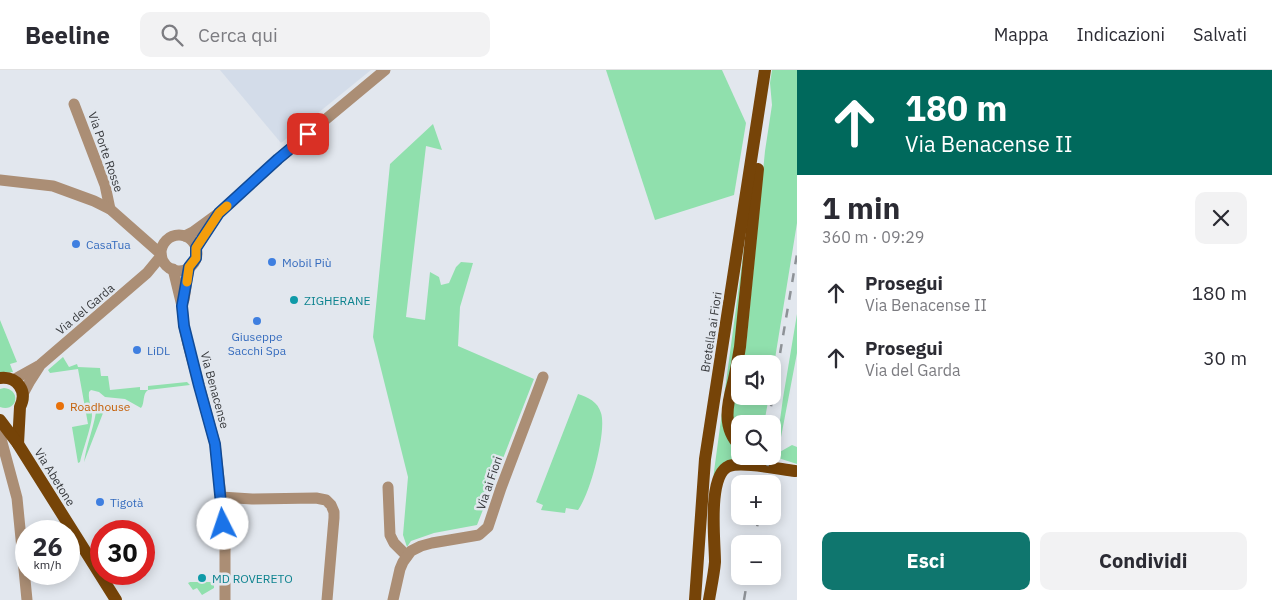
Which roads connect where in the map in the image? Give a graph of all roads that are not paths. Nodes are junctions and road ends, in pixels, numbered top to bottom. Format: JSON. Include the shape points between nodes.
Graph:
{"nodes":[{"id":1,"x":386,"y":70,"type":"edge"},
{"id":2,"x":764,"y":75,"type":"edge"},
{"id":3,"x":74,"y":104,"type":"dead end"},
{"id":4,"x":0,"y":180,"type":"edge"},
{"id":5,"x":110,"y":209,"type":"junction"},
{"id":6,"x":219,"y":213,"type":"junction"},
{"id":7,"x":185,"y":236,"type":"junction"},
{"id":8,"x":196,"y":248,"type":"junction"},
{"id":9,"x":162,"y":251,"type":"junction"},
{"id":10,"x":189,"y":267,"type":"junction"},
{"id":11,"x":170,"y":268,"type":"junction"},
{"id":12,"x":147,"y":274,"type":"junction"},
{"id":13,"x":182,"y":306,"type":"junction"},
{"id":14,"x":40,"y":365,"type":"junction"},
{"id":15,"x":543,"y":377,"type":"dead end"},
{"id":16,"x":0,"y":378,"type":"edge"},
{"id":17,"x":13,"y":380,"type":"junction"},
{"id":18,"x":22,"y":400,"type":"junction"},
{"id":19,"x":0,"y":414,"type":"edge"},
{"id":20,"x":0,"y":420,"type":"edge"},
{"id":21,"x":731,"y":432,"type":"edge"},
{"id":22,"x":0,"y":435,"type":"edge"},
{"id":23,"x":18,"y":444,"type":"junction"},
{"id":24,"x":776,"y":465,"type":"edge"},
{"id":25,"x":796,"y":471,"type":"edge"},
{"id":26,"x":388,"y":487,"type":"dead end"},
{"id":27,"x":221,"y":497,"type":"junction"},
{"id":28,"x":407,"y":556,"type":"junction"},
{"id":29,"x":27,"y":600,"type":"edge"},
{"id":30,"x":116,"y":600,"type":"edge"},
{"id":31,"x":225,"y":600,"type":"edge"},
{"id":32,"x":327,"y":600,"type":"edge"},
{"id":33,"x":393,"y":600,"type":"edge"},
{"id":34,"x":695,"y":600,"type":"edge"},
{"id":35,"x":709,"y":600,"type":"edge"}],
"edges":[{"from":1,"to":6,"type":"street","via":[[278,159]]},
{"from":2,"to":21,"type":"main road","via":[[760,150],[741,338],[727,412]]},
{"from":2,"to":34,"type":"main road","name":"Bretella ai Fiori","via":[[706,459]]},
{"from":3,"to":5,"type":"street","name":"Via Porte Rosse","via":[[105,185]]},
{"from":4,"to":5,"type":"street","name":"Via Porte Rosse","via":[[53,186]]},
{"from":5,"to":9,"type":"street","name":"Via Porte Rosse"},
{"from":6,"to":7,"type":"street"},
{"from":6,"to":8,"type":"street"},
{"from":7,"to":8,"type":"street"},
{"from":7,"to":9,"type":"street","via":[[172,236]]},
{"from":8,"to":10,"type":"street","via":[[196,258]]},
{"from":9,"to":11,"type":"street","via":[[163,262]]},
{"from":9,"to":12,"type":"street","name":"Via del Garda"},
{"from":10,"to":11,"type":"street","via":[[181,270]]},
{"from":10,"to":13,"type":"street"},
{"from":11,"to":12,"type":"street","name":"Via del Garda"},
{"from":11,"to":13,"type":"street"},
{"from":12,"to":14,"type":"street","name":"Via del Garda"},
{"from":13,"to":27,"type":"street","name":"Via Benacense","via":[[184,326],[215,444]]},
{"from":14,"to":17,"type":"street","name":"Via del Garda"},
{"from":14,"to":18,"type":"street","name":"Via del Garda"},
{"from":15,"to":28,"type":"street","name":"Via ai Fiori","via":[[488,527],[479,535],[421,546]]},
{"from":16,"to":17,"type":"main road"},
{"from":17,"to":18,"type":"main road","via":[[21,388]]},
{"from":18,"to":19,"type":"main road","via":[[12,413]]},
{"from":18,"to":23,"type":"main road"},
{"from":20,"to":23,"type":"main road","name":"Via Abetone"},
{"from":22,"to":29,"type":"street","via":[[17,498]]},
{"from":23,"to":30,"type":"main road","name":"Via Abetone"},
{"from":24,"to":25,"type":"main road"},
{"from":25,"to":35,"type":"main road","via":[[735,465],[722,471],[714,507],[715,564]]},
{"from":26,"to":28,"type":"street","via":[[390,535]]},
{"from":27,"to":31,"type":"street","name":"Via Benacense"},
{"from":27,"to":32,"type":"street","via":[[326,500],[334,512]]},
{"from":28,"to":33,"type":"street","via":[[400,569]]}]}
